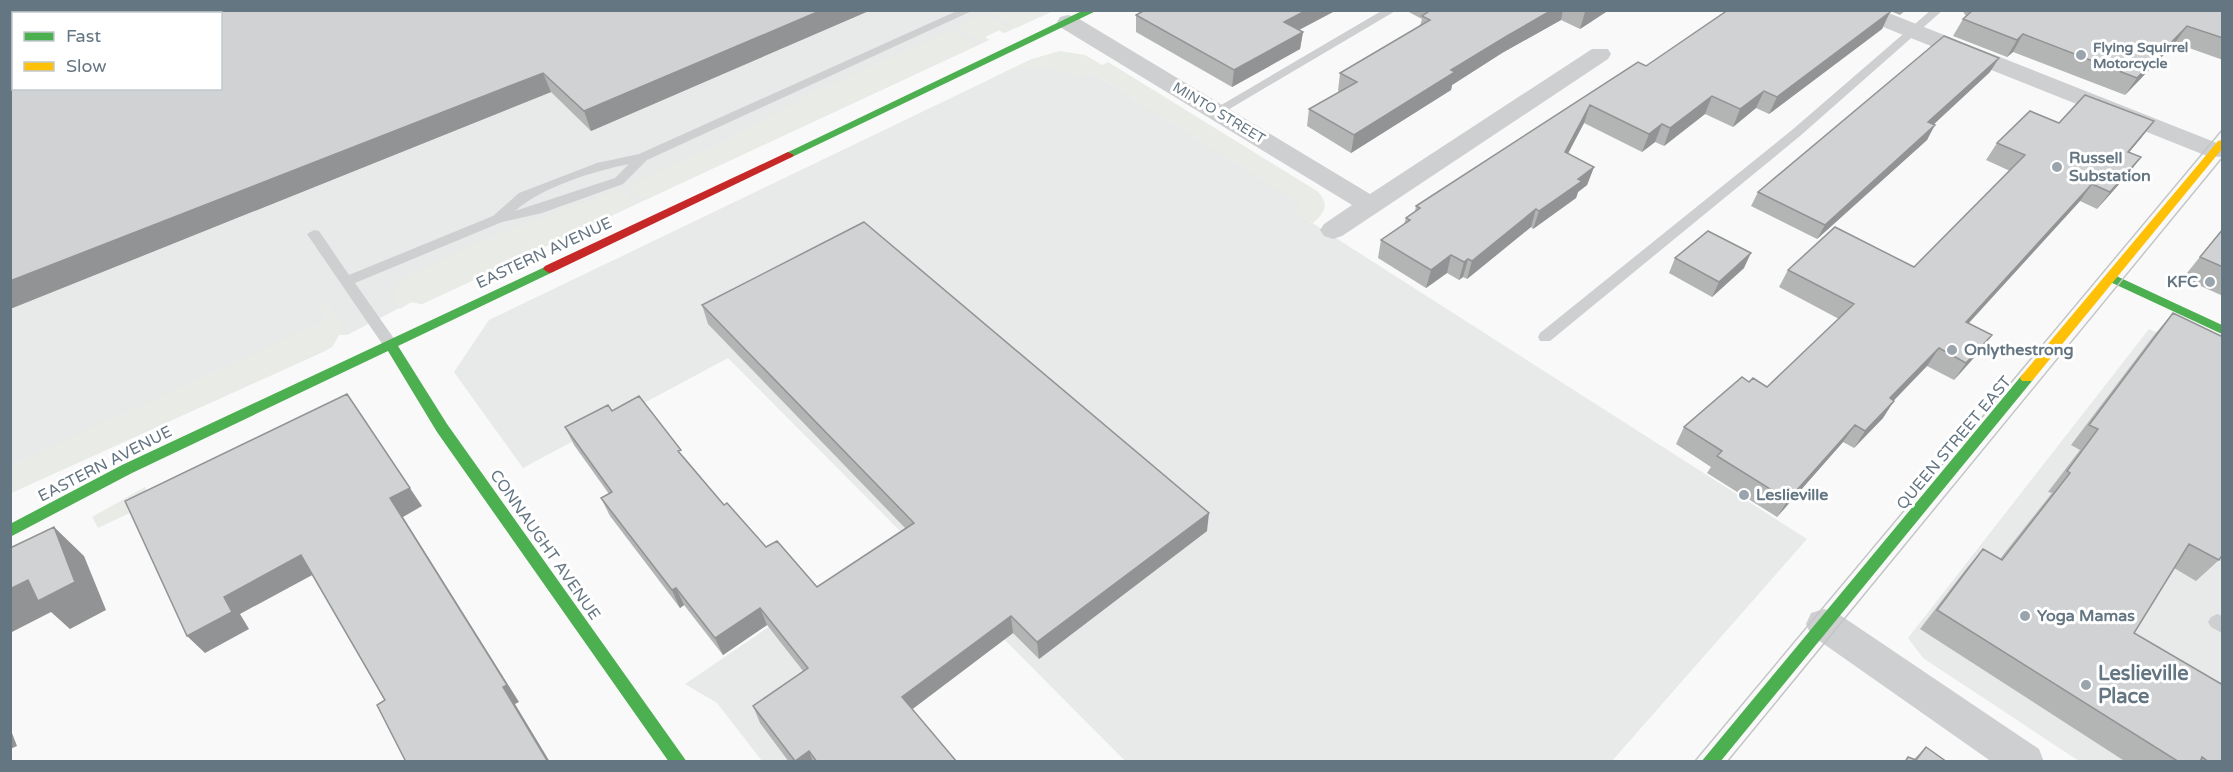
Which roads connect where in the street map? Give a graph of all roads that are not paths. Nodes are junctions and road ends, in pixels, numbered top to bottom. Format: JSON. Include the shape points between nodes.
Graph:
{"nodes":[{"id":1,"x":969,"y":10,"type":"edge"},
{"id":2,"x":1094,"y":10,"type":"edge"},
{"id":3,"x":1392,"y":10,"type":"edge"},
{"id":4,"x":1861,"y":10,"type":"edge"},
{"id":5,"x":1938,"y":10,"type":"edge"},
{"id":6,"x":1068,"y":22,"type":"junction"},
{"id":7,"x":1913,"y":30,"type":"junction"},
{"id":8,"x":1599,"y":54,"type":"dead end"},
{"id":9,"x":1216,"y":111,"type":"junction"},
{"id":10,"x":2219,"y":147,"type":"edge"},
{"id":11,"x":643,"y":157,"type":"junction"},
{"id":12,"x":1370,"y":205,"type":"junction"},
{"id":13,"x":498,"y":219,"type":"junction"},
{"id":14,"x":1333,"y":230,"type":"dead end"},
{"id":15,"x":314,"y":234,"type":"dead end"},
{"id":16,"x":2112,"y":278,"type":"junction"},
{"id":17,"x":345,"y":282,"type":"junction"},
{"id":18,"x":2223,"y":330,"type":"edge"},
{"id":19,"x":1545,"y":337,"type":"dead end"},
{"id":20,"x":390,"y":344,"type":"junction"},
{"id":21,"x":10,"y":531,"type":"edge"},
{"id":22,"x":1824,"y":624,"type":"junction"},
{"id":23,"x":679,"y":762,"type":"edge"},
{"id":24,"x":1709,"y":762,"type":"edge"},
{"id":25,"x":2025,"y":762,"type":"edge"}],
"edges":[{"from":1,"to":11,"type":"lane"},
{"from":2,"to":6,"type":"main road","name":"EASTERN AVENUE"},
{"from":3,"to":9,"type":"lane"},
{"from":4,"to":7,"type":"street"},
{"from":5,"to":7,"type":"lane"},
{"from":6,"to":9,"type":"street","name":"MINTO STREET"},
{"from":6,"to":20,"type":"main road","name":"EASTERN AVENUE"},
{"from":7,"to":10,"type":"street"},
{"from":7,"to":19,"type":"lane","via":[[1796,133]]},
{"from":8,"to":12,"type":"street"},
{"from":9,"to":12,"type":"street","name":"MINTO STREET"},
{"from":10,"to":16,"type":"main road","name":"QUEEN STREET EAST"},
{"from":11,"to":13,"type":"lane","via":[[601,166],[524,196]]},
{"from":11,"to":13,"type":"lane","via":[[619,181],[537,210]]},
{"from":12,"to":14,"type":"street"},
{"from":13,"to":17,"type":"lane"},
{"from":15,"to":17,"type":"lane"},
{"from":16,"to":18,"type":"main road"},
{"from":16,"to":22,"type":"main road","name":"QUEEN STREET EAST"},
{"from":17,"to":20,"type":"lane"},
{"from":20,"to":21,"type":"main road","name":"EASTERN AVENUE","via":[[127,469]]},
{"from":20,"to":23,"type":"main road","name":"CONNAUGHT AVENUE","via":[[442,428]]},
{"from":22,"to":24,"type":"main road","name":"QUEEN STREET EAST"},
{"from":22,"to":25,"type":"street"}]}
